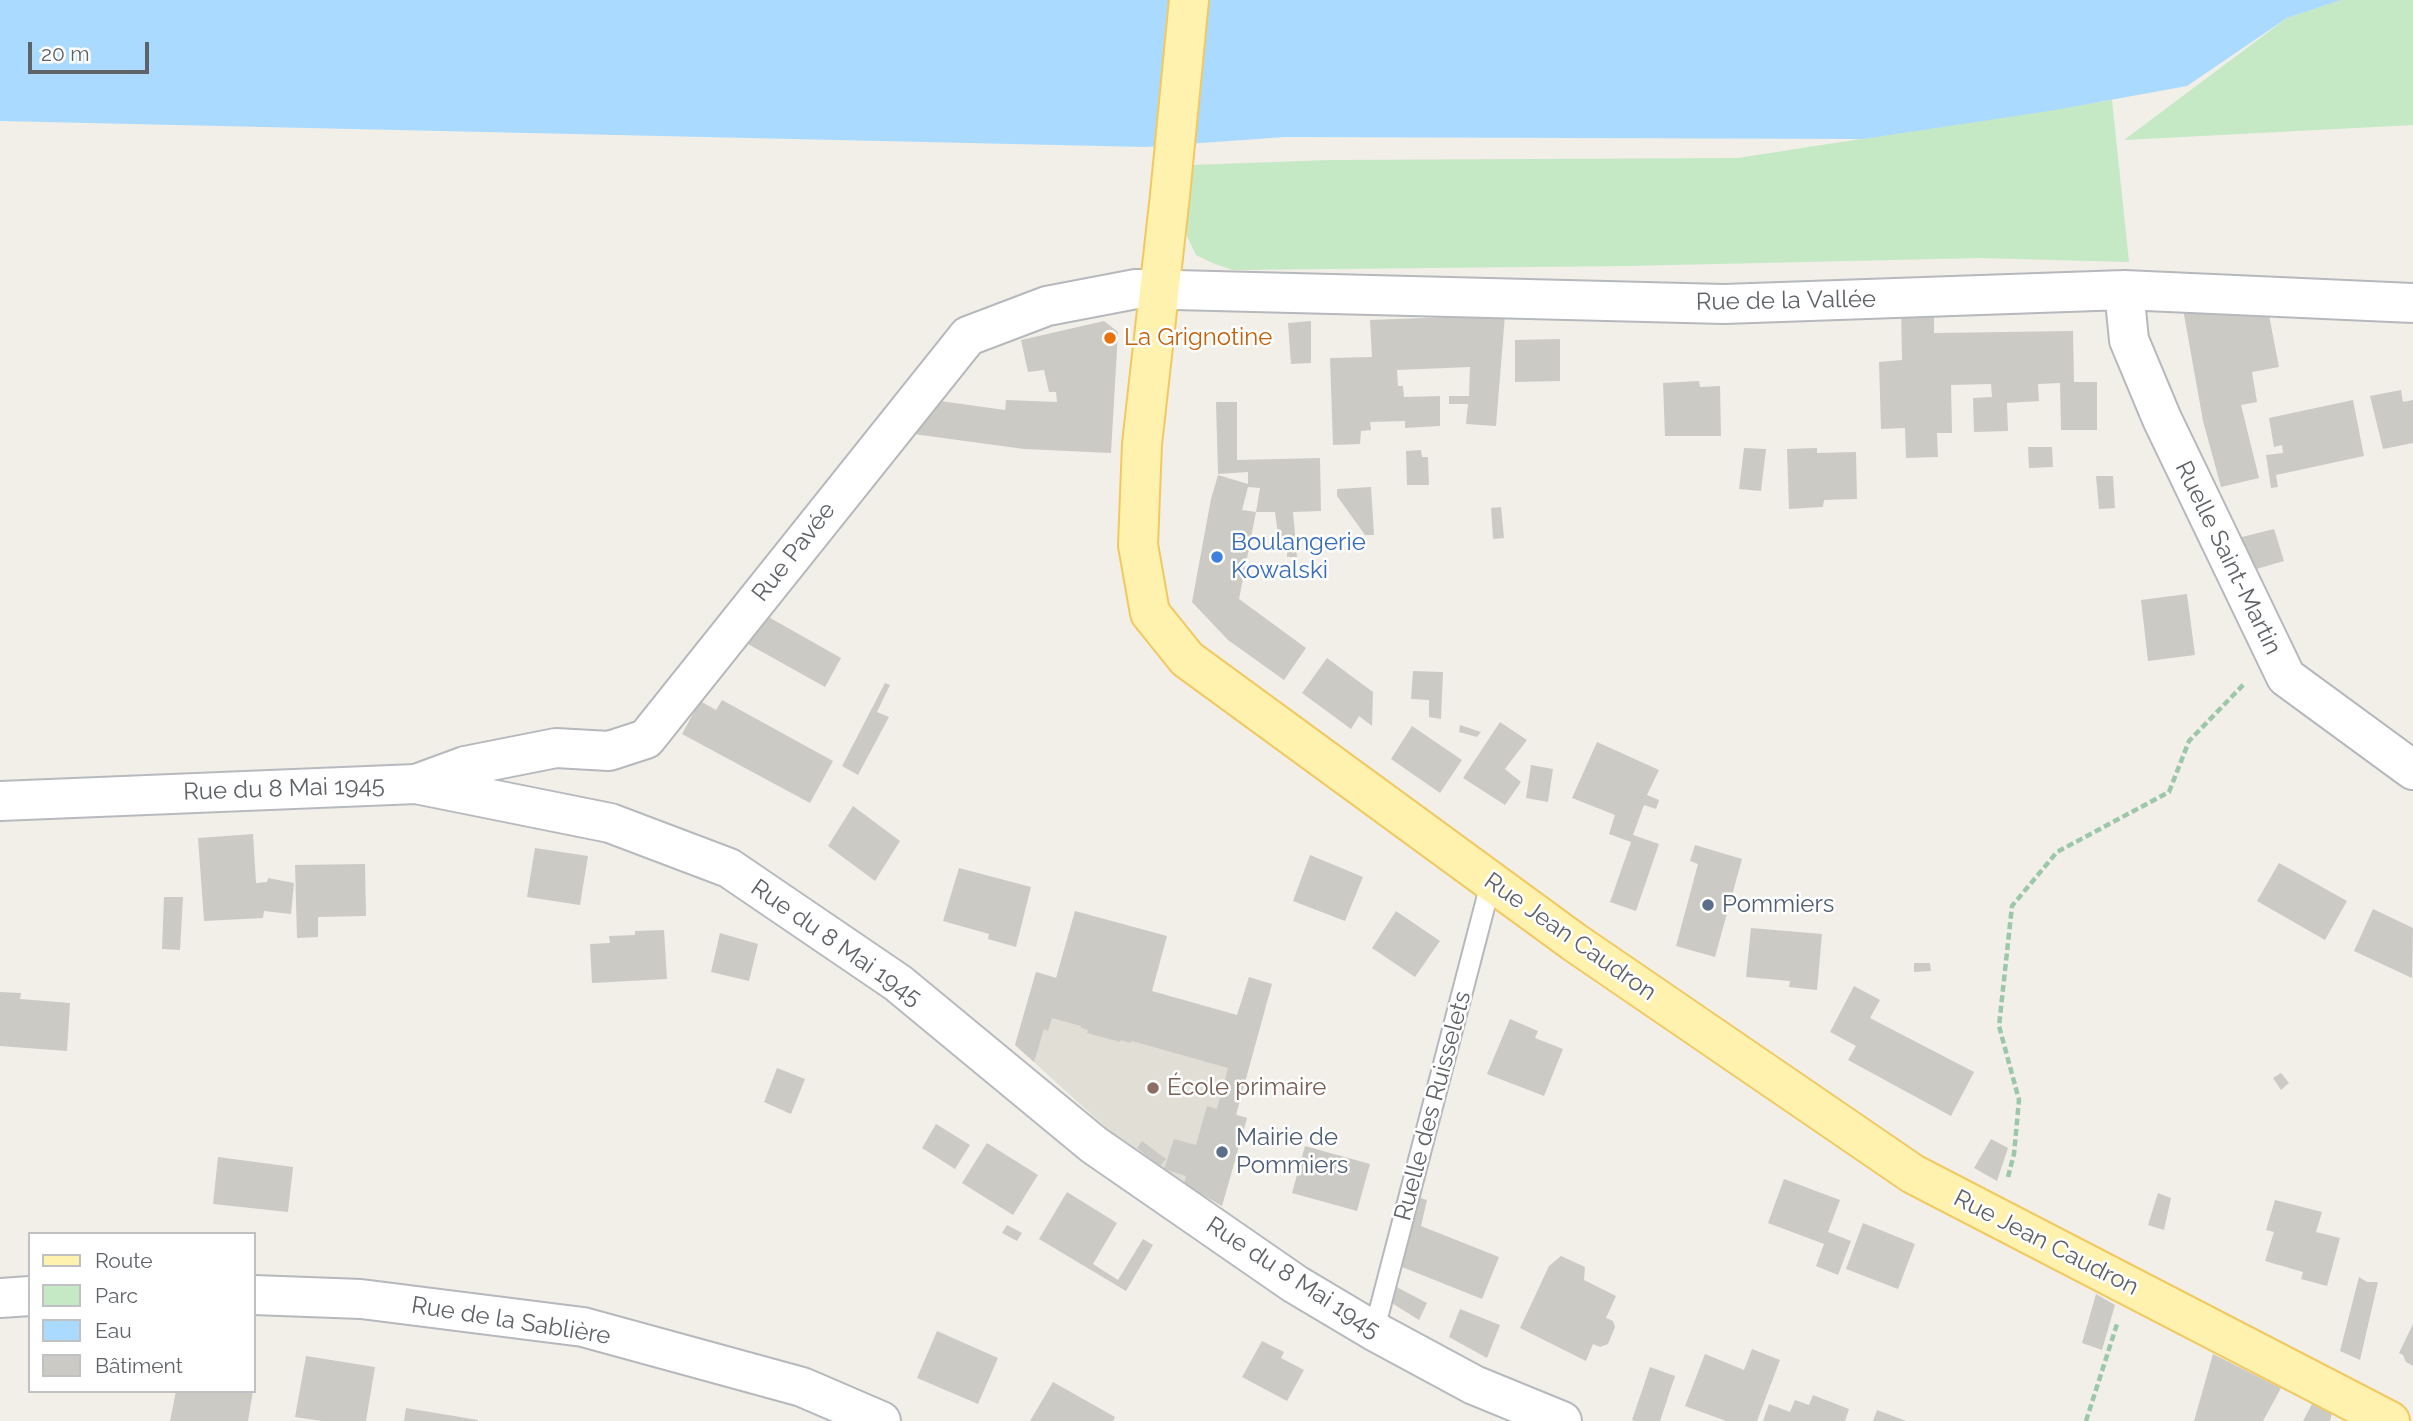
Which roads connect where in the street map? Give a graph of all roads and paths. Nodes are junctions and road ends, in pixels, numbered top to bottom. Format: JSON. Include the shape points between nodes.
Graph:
{"nodes":[{"id":1,"x":1189,"y":0,"type":"edge"},
{"id":2,"x":1158,"y":289,"type":"junction"},
{"id":3,"x":2124,"y":290,"type":"junction"},
{"id":4,"x":2413,"y":303,"type":"edge"},
{"id":5,"x":2274,"y":653,"type":"junction"},
{"id":6,"x":2413,"y":770,"type":"edge"},
{"id":7,"x":416,"y":784,"type":"junction"},
{"id":8,"x":0,"y":800,"type":"edge"},
{"id":9,"x":1491,"y":881,"type":"junction"},
{"id":10,"x":1980,"y":1210,"type":"junction"},
{"id":11,"x":2128,"y":1286,"type":"junction"},
{"id":12,"x":256,"y":1295,"type":"edge"},
{"id":13,"x":28,"y":1296,"type":"edge"},
{"id":14,"x":0,"y":1298,"type":"edge"},
{"id":15,"x":1374,"y":1331,"type":"junction"},
{"id":16,"x":881,"y":1421,"type":"edge"},
{"id":17,"x":1562,"y":1421,"type":"edge"},
{"id":18,"x":2086,"y":1421,"type":"edge"},
{"id":19,"x":2390,"y":1421,"type":"edge"}],
"edges":[{"from":1,"to":2,"type":"main road","name":"Rue Jean Caudron"},
{"from":2,"to":3,"type":"street","name":"Rue de la Vallée","via":[[1724,304]]},
{"from":2,"to":7,"type":"street","name":"Rue Pavée","via":[[1047,306],[968,336],[646,738],[609,751],[543,750],[465,766]]},
{"from":2,"to":9,"type":"main road","name":"Rue Jean Caudron","via":[[1142,444],[1138,545],[1150,613],[1187,659]]},
{"from":3,"to":4,"type":"street","name":"Rue de la Vallée"},
{"from":3,"to":5,"type":"street","name":"Ruelle Saint-Martin","via":[[2129,340]]},
{"from":5,"to":6,"type":"street","name":"Ruelle Saint-Martin","via":[[2286,677]]},
{"from":5,"to":10,"type":"path","via":[[2189,741],[2169,792],[2057,852],[2012,906],[1999,1026],[2020,1100],[2006,1185]]},
{"from":7,"to":8,"type":"street","name":"Rue du 8 Mai 1945"},
{"from":7,"to":15,"type":"street","name":"Rue du 8 Mai 1945","via":[[610,823],[729,868],[898,983],[1094,1145],[1295,1284]]},
{"from":9,"to":10,"type":"main road","name":"Rue Jean Caudron","via":[[1913,1174]]},
{"from":9,"to":15,"type":"lane","name":"Ruelle des Ruisselets"},
{"from":10,"to":11,"type":"main road","name":"Rue Jean Caudron"},
{"from":11,"to":18,"type":"path"},
{"from":11,"to":19,"type":"main road","name":"Rue Jean Caudron"},
{"from":12,"to":16,"type":"street","name":"Rue de la Sablière","via":[[361,1299],[583,1327],[802,1387]]},
{"from":13,"to":14,"type":"street"},
{"from":15,"to":17,"type":"street","name":"Rue du 8 Mai 1945","via":[[1474,1385]]}]}
